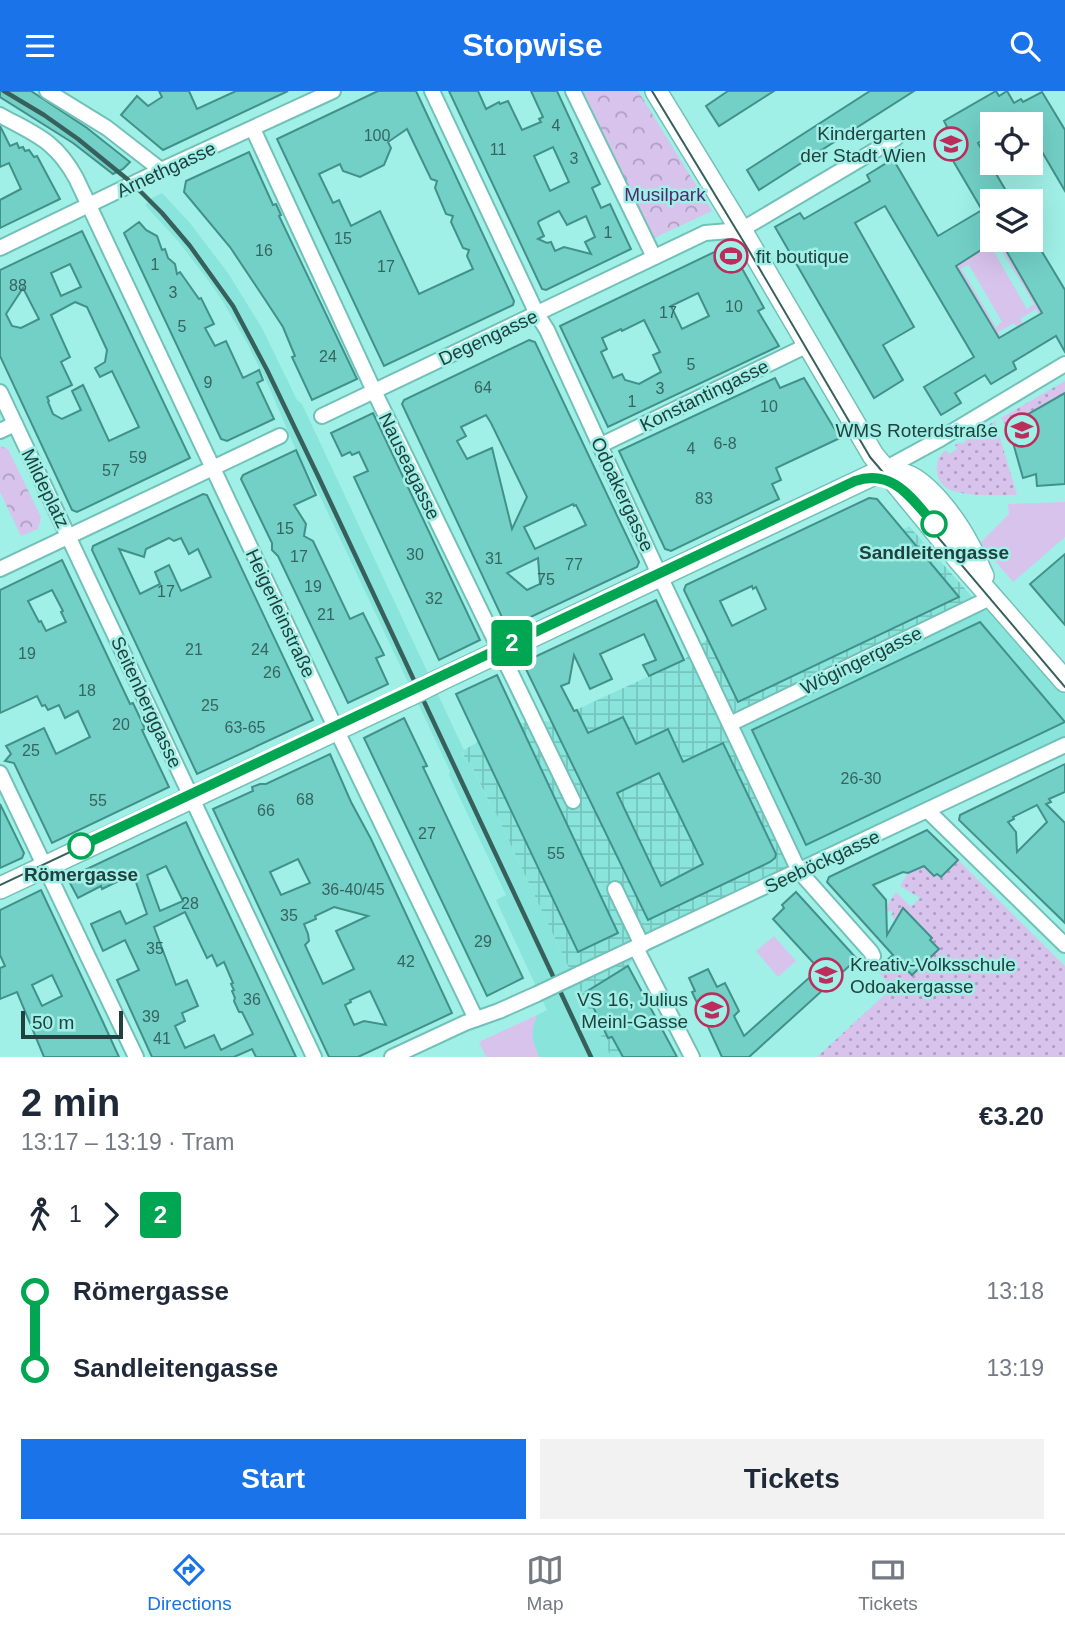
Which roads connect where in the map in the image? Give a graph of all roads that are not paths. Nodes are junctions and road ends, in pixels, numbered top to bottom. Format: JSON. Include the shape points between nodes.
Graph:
{"nodes":[{"id":1,"x":47,"y":91,"type":"edge"},
{"id":2,"x":333,"y":91,"type":"edge"},
{"id":3,"x":432,"y":91,"type":"edge"},
{"id":4,"x":573,"y":91,"type":"edge"},
{"id":5,"x":656,"y":91,"type":"edge"},
{"id":6,"x":0,"y":115,"type":"edge"},
{"id":7,"x":253,"y":129,"type":"junction"},
{"id":8,"x":896,"y":138,"type":"dead end"},
{"id":9,"x":161,"y":170,"type":"junction"},
{"id":10,"x":89,"y":205,"type":"junction"},
{"id":11,"x":741,"y":230,"type":"junction"},
{"id":12,"x":0,"y":248,"type":"edge"},
{"id":13,"x":654,"y":257,"type":"junction"},
{"id":14,"x":537,"y":314,"type":"junction"},
{"id":15,"x":808,"y":345,"type":"junction"},
{"id":16,"x":1065,"y":364,"type":"edge"},
{"id":17,"x":374,"y":391,"type":"junction"},
{"id":18,"x":0,"y":392,"type":"edge"},
{"id":19,"x":322,"y":416,"type":"dead end"},
{"id":20,"x":15,"y":424,"type":"junction"},
{"id":21,"x":0,"y":431,"type":"edge"},
{"id":22,"x":280,"y":436,"type":"dead end"},
{"id":23,"x":601,"y":445,"type":"junction"},
{"id":24,"x":212,"y":468,"type":"junction"},
{"id":25,"x":883,"y":470,"type":"junction"},
{"id":26,"x":69,"y":537,"type":"junction"},
{"id":27,"x":0,"y":569,"type":"edge"},
{"id":28,"x":660,"y":576,"type":"junction"},
{"id":29,"x":992,"y":597,"type":"junction"},
{"id":30,"x":500,"y":652,"type":"junction"},
{"id":31,"x":1065,"y":681,"type":"edge"},
{"id":32,"x":730,"y":724,"type":"junction"},
{"id":33,"x":336,"y":730,"type":"junction"},
{"id":34,"x":1065,"y":745,"type":"edge"},
{"id":35,"x":0,"y":773,"type":"edge"},
{"id":36,"x":192,"y":798,"type":"junction"},
{"id":37,"x":573,"y":801,"type":"dead end"},
{"id":38,"x":928,"y":811,"type":"junction"},
{"id":39,"x":45,"y":867,"type":"junction"},
{"id":40,"x":799,"y":871,"type":"junction"},
{"id":41,"x":0,"y":888,"type":"edge"},
{"id":42,"x":615,"y":889,"type":"dead end"},
{"id":43,"x":1065,"y":945,"type":"edge"},
{"id":44,"x":639,"y":947,"type":"junction"},
{"id":45,"x":873,"y":956,"type":"dead end"},
{"id":46,"x":476,"y":1019,"type":"junction"},
{"id":47,"x":136,"y":1057,"type":"edge"},
{"id":48,"x":314,"y":1057,"type":"edge"},
{"id":49,"x":392,"y":1057,"type":"edge"},
{"id":50,"x":692,"y":1057,"type":"edge"}],
"edges":[{"from":1,"to":9,"type":"street","via":[[107,128]]},
{"from":2,"to":7,"type":"street","name":"Arnethgasse"},
{"from":3,"to":14,"type":"street","name":"Odoakergasse"},
{"from":4,"to":13,"type":"street"},
{"from":5,"to":11,"type":"street"},
{"from":6,"to":10,"type":"street","name":"Heigerleinstraße","via":[[58,151]]},
{"from":7,"to":9,"type":"street","name":"Arnethgasse"},
{"from":7,"to":17,"type":"street","name":"Nauseagasse"},
{"from":8,"to":11,"type":"street"},
{"from":9,"to":10,"type":"street","name":"Arnethgasse"},
{"from":10,"to":12,"type":"street","name":"Arnethgasse"},
{"from":10,"to":24,"type":"street","name":"Heigerleinstraße"},
{"from":11,"to":13,"type":"street","name":"Degengasse","via":[[705,233]]},
{"from":11,"to":15,"type":"street"},
{"from":13,"to":14,"type":"street","name":"Degengasse"},
{"from":14,"to":17,"type":"street","name":"Degengasse"},
{"from":14,"to":23,"type":"street","name":"Odoakergasse"},
{"from":15,"to":23,"type":"street","name":"Konstantingasse"},
{"from":15,"to":25,"type":"street"},
{"from":16,"to":25,"type":"street"},
{"from":17,"to":19,"type":"street","name":"Degengasse"},
{"from":17,"to":30,"type":"street","name":"Nauseagasse"},
{"from":18,"to":20,"type":"street"},
{"from":20,"to":21,"type":"street","name":"Mildeplatz"},
{"from":20,"to":26,"type":"street","name":"Mildeplatz"},
{"from":22,"to":24,"type":"street"},
{"from":23,"to":28,"type":"street","name":"Odoakergasse"},
{"from":24,"to":26,"type":"street"},
{"from":24,"to":33,"type":"street","name":"Heigerleinstraße"},
{"from":25,"to":28,"type":"street"},
{"from":25,"to":29,"type":"street"},
{"from":26,"to":27,"type":"street","name":"Mildeplatz"},
{"from":26,"to":36,"type":"street","name":"Seitenberggasse"},
{"from":28,"to":30,"type":"street"},
{"from":28,"to":32,"type":"street","name":"Odoakergasse"},
{"from":29,"to":31,"type":"street"},
{"from":29,"to":32,"type":"street","name":"Wögingergasse"},
{"from":30,"to":33,"type":"street","bridge":true},
{"from":30,"to":37,"type":"street","name":"Nauseagasse"},
{"from":32,"to":40,"type":"street","name":"Odoakergasse"},
{"from":33,"to":36,"type":"street"},
{"from":33,"to":46,"type":"street","name":"Heigerleinstraße"},
{"from":34,"to":38,"type":"street","name":"Seeböckgasse"},
{"from":35,"to":39,"type":"street"},
{"from":36,"to":39,"type":"street"},
{"from":36,"to":48,"type":"street","name":"Seitenberggasse"},
{"from":38,"to":40,"type":"street","name":"Seeböckgasse"},
{"from":38,"to":43,"type":"street"},
{"from":39,"to":41,"type":"street"},
{"from":39,"to":47,"type":"street"},
{"from":40,"to":44,"type":"street","name":"Seeböckgasse"},
{"from":40,"to":45,"type":"street","name":"Odoakergasse"},
{"from":42,"to":44,"type":"street"},
{"from":44,"to":46,"type":"street","name":"Seeböckgasse","bridge":true},
{"from":44,"to":50,"type":"street"},
{"from":46,"to":49,"type":"street"}]}
